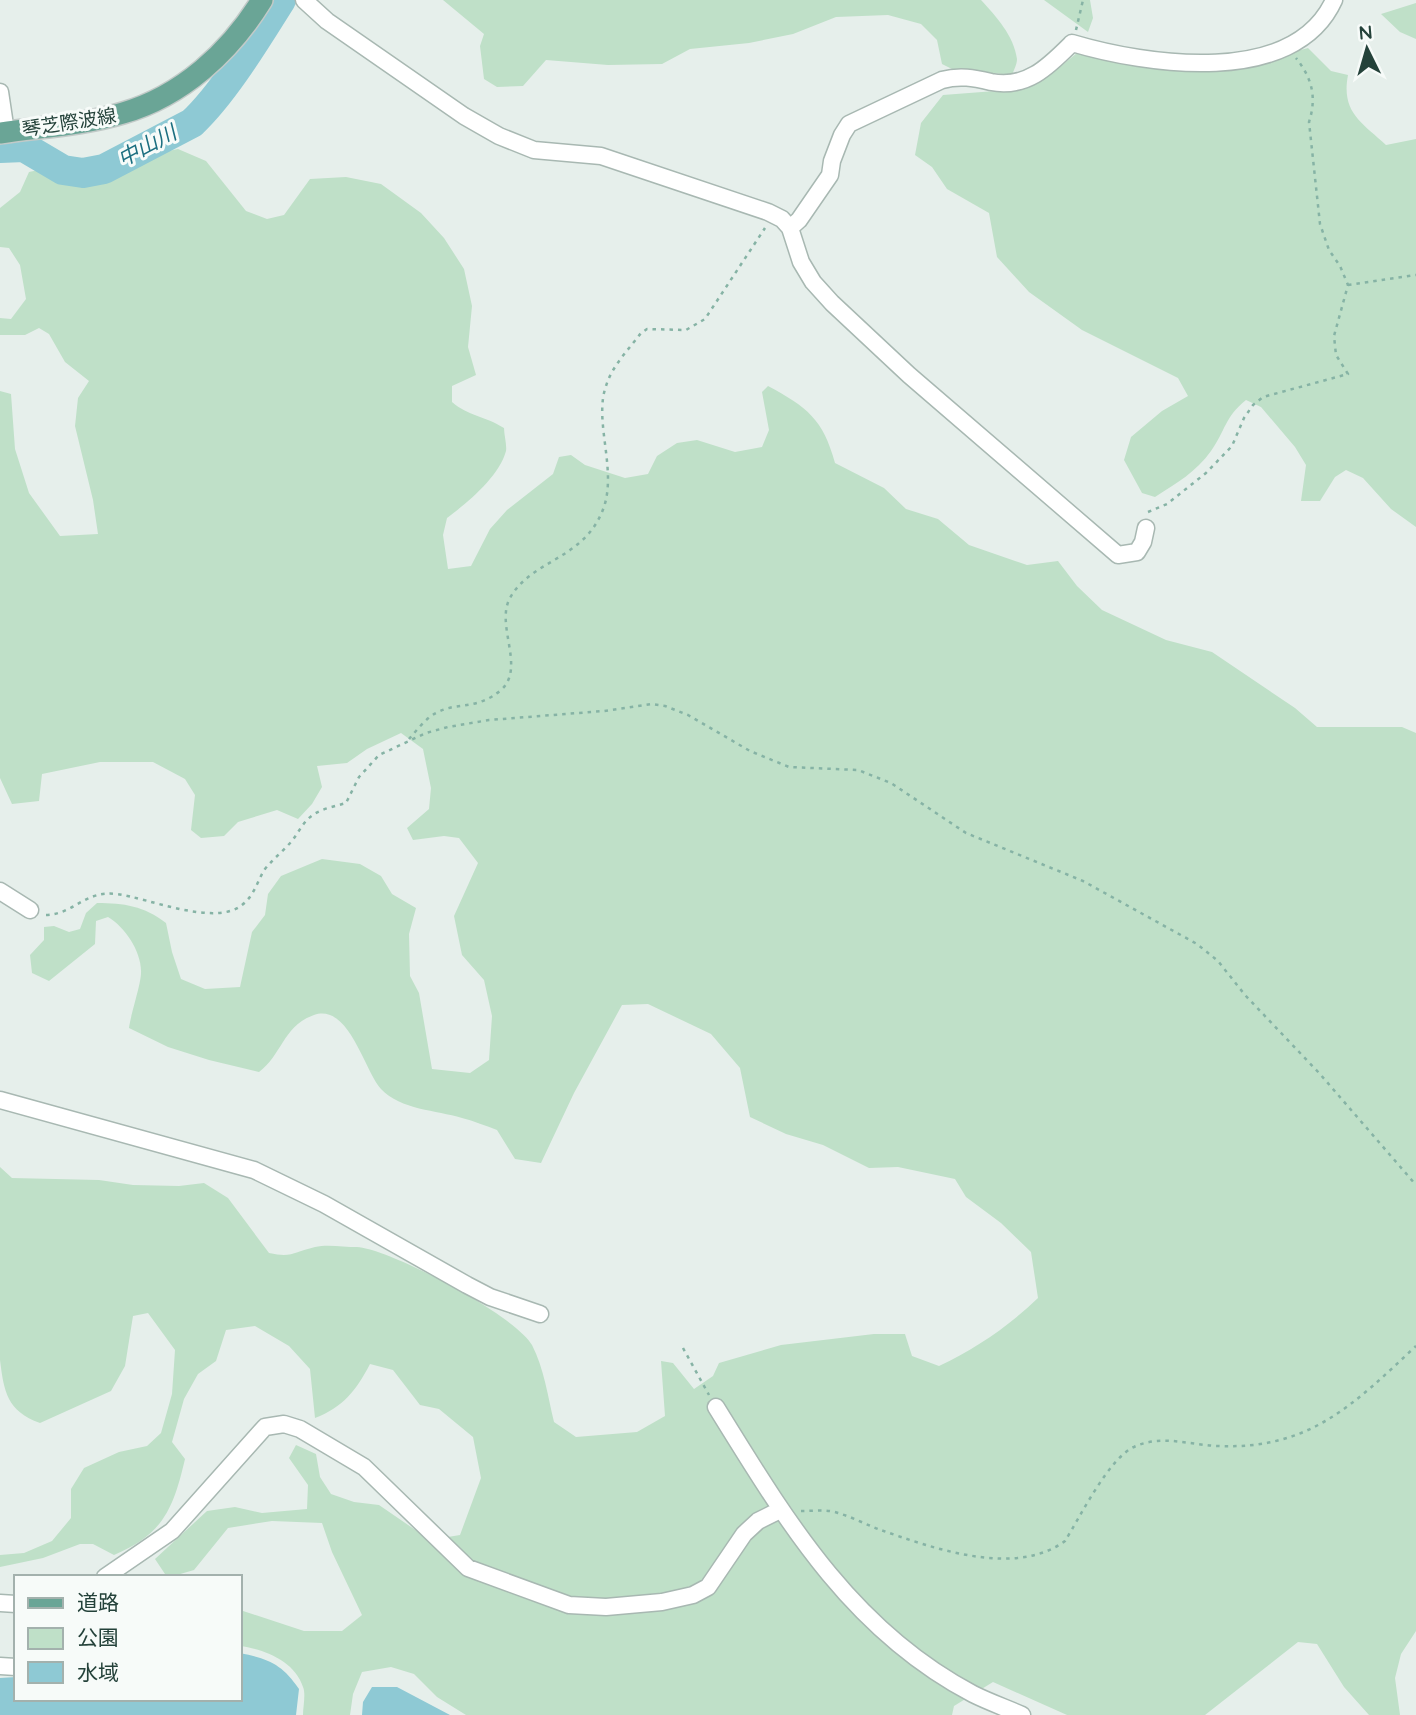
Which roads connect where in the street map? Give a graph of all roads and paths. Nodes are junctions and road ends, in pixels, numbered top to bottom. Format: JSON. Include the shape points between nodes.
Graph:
{"nodes":[{"id":1,"x":262,"y":0,"type":"edge"},
{"id":2,"x":304,"y":0,"type":"edge"},
{"id":3,"x":1083,"y":0,"type":"edge"},
{"id":4,"x":1334,"y":0,"type":"edge"},
{"id":5,"x":1072,"y":43,"type":"junction"},
{"id":6,"x":1288,"y":47,"type":"junction"},
{"id":7,"x":0,"y":92,"type":"edge"},
{"id":8,"x":3,"y":132,"type":"edge"},
{"id":9,"x":773,"y":215,"type":"junction"},
{"id":10,"x":790,"y":228,"type":"junction"},
{"id":11,"x":1416,"y":275,"type":"edge"},
{"id":12,"x":1348,"y":285,"type":"junction"},
{"id":13,"x":1146,"y":528,"type":"joint"},
{"id":14,"x":407,"y":741,"type":"junction"},
{"id":15,"x":0,"y":891,"type":"edge"},
{"id":16,"x":30,"y":909,"type":"joint"},
{"id":17,"x":0,"y":1100,"type":"edge"},
{"id":18,"x":1416,"y":1185,"type":"edge"},
{"id":19,"x":540,"y":1314,"type":"dead end"},
{"id":20,"x":1416,"y":1346,"type":"edge"},
{"id":21,"x":683,"y":1349,"type":"dead end"},
{"id":22,"x":716,"y":1407,"type":"joint"},
{"id":23,"x":780,"y":1510,"type":"junction"},
{"id":24,"x":109,"y":1575,"type":"edge"},
{"id":25,"x":1022,"y":1715,"type":"edge"}],
"edges":[{"from":1,"to":8,"type":"main road","name":"琴芝際波線","via":[[220,54],[176,89],[115,115]]},
{"from":2,"to":9,"type":"street","via":[[327,21],[499,136],[534,150],[601,156]]},
{"from":3,"to":5,"type":"path"},
{"from":4,"to":6,"type":"street","via":[[1317,26]]},
{"from":5,"to":6,"type":"street","via":[[1144,60],[1190,63],[1246,59]]},
{"from":5,"to":10,"type":"street","via":[[1032,78],[997,83],[954,76],[849,124],[830,175]]},
{"from":6,"to":12,"type":"path","via":[[1314,93],[1309,121],[1318,214],[1329,250]]},
{"from":7,"to":8,"type":"street"},
{"from":9,"to":10,"type":"street"},
{"from":9,"to":14,"type":"path","via":[[705,319],[686,330],[641,332],[612,372],[604,388],[608,481],[601,516],[581,543],[531,574],[509,599],[506,620],[511,673],[503,689],[480,704],[437,712]]},
{"from":10,"to":13,"type":"street","via":[[801,262],[832,303],[1118,555],[1137,552]]},
{"from":11,"to":12,"type":"path"},
{"from":12,"to":13,"type":"path","via":[[1334,335],[1336,355],[1348,374],[1264,397],[1253,405],[1232,446],[1167,504],[1151,509]]},
{"from":14,"to":16,"type":"path","via":[[369,765],[346,803],[321,810],[307,820],[264,870],[243,905],[232,911],[185,911],[107,893],[89,896],[54,915]]},
{"from":14,"to":18,"type":"path","via":[[462,724],[651,704],[688,715],[750,751],[789,767],[858,770],[891,783],[966,833],[1083,881],[1197,944],[1218,961]]},
{"from":15,"to":16,"type":"street"},
{"from":17,"to":19,"type":"street","via":[[254,1170],[490,1297]]},
{"from":20,"to":23,"type":"path","via":[[1359,1400],[1316,1428],[1254,1444],[1219,1446],[1169,1440],[1133,1447],[1118,1458],[1065,1541],[1053,1550],[1006,1559],[953,1552],[837,1512]]},
{"from":21,"to":22,"type":"path"},
{"from":22,"to":23,"type":"street"},
{"from":23,"to":24,"type":"street","via":[[744,1534],[708,1587],[693,1595],[606,1607],[569,1605],[468,1568],[365,1466],[311,1434],[284,1424],[265,1427],[172,1531]]},
{"from":23,"to":25,"type":"street","via":[[838,1587],[901,1646],[974,1695]]}]}
